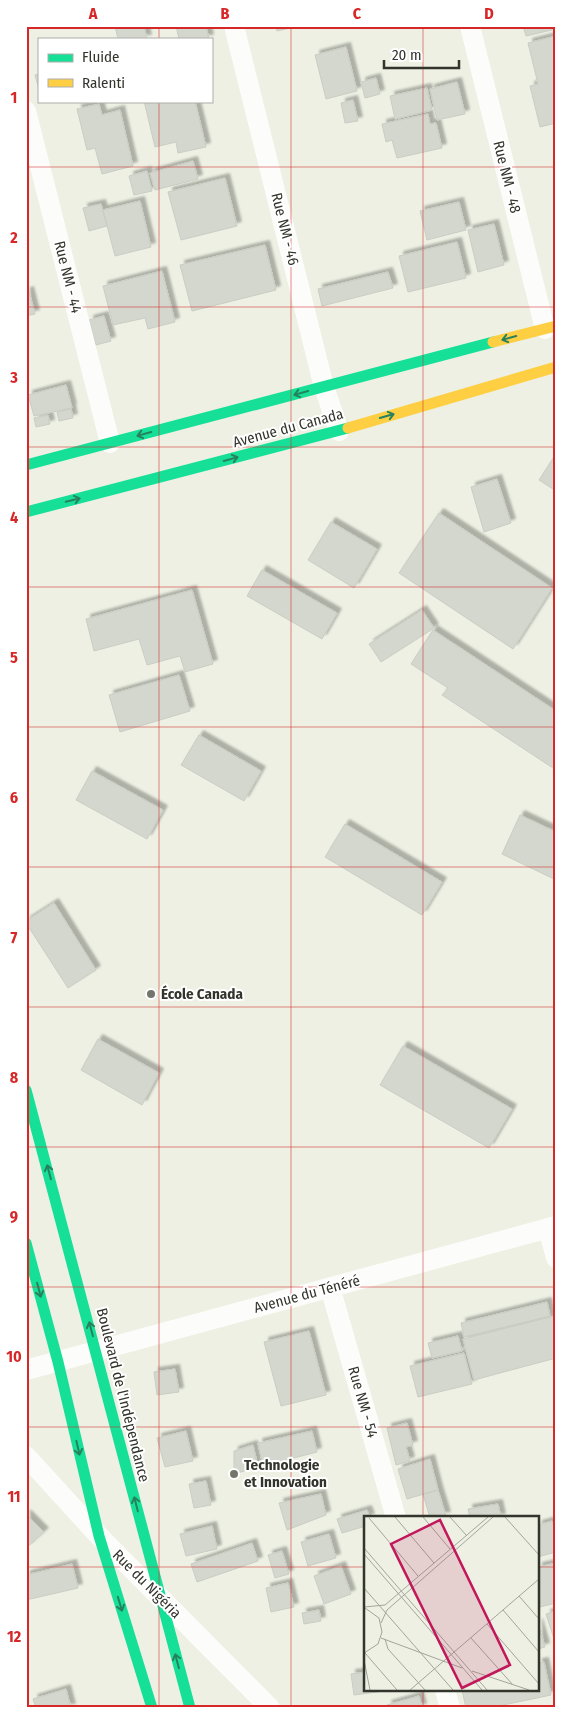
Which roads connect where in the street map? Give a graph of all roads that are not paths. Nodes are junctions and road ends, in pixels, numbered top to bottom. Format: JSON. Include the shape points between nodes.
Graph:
{"nodes":[{"id":1,"x":234,"y":26,"type":"edge"},
{"id":2,"x":470,"y":26,"type":"edge"},
{"id":3,"x":26,"y":111,"type":"edge"},
{"id":4,"x":550,"y":327,"type":"edge"},
{"id":5,"x":556,"y":367,"type":"edge"},
{"id":6,"x":324,"y":387,"type":"junction"},
{"id":7,"x":339,"y":430,"type":"junction"},
{"id":8,"x":110,"y":443,"type":"junction"},
{"id":9,"x":26,"y":465,"type":"edge"},
{"id":10,"x":26,"y":512,"type":"edge"},
{"id":11,"x":26,"y":1090,"type":"edge"},
{"id":12,"x":552,"y":1227,"type":"edge"},
{"id":13,"x":26,"y":1243,"type":"edge"},
{"id":14,"x":556,"y":1258,"type":"edge"},
{"id":15,"x":330,"y":1287,"type":"junction"},
{"id":16,"x":98,"y":1352,"type":"junction"},
{"id":17,"x":58,"y":1362,"type":"junction"},
{"id":18,"x":26,"y":1370,"type":"edge"},
{"id":19,"x":26,"y":1456,"type":"edge"},
{"id":20,"x":395,"y":1516,"type":"edge"},
{"id":21,"x":99,"y":1536,"type":"junction"},
{"id":22,"x":160,"y":1596,"type":"junction"},
{"id":23,"x":446,"y":1692,"type":"edge"},
{"id":24,"x":152,"y":1708,"type":"edge"},
{"id":25,"x":190,"y":1708,"type":"edge"},
{"id":26,"x":270,"y":1708,"type":"edge"},
{"id":27,"x":450,"y":1708,"type":"edge"}],
"edges":[{"from":1,"to":6,"type":"street","name":"Rue NM - 46"},
{"from":2,"to":4,"type":"street","name":"Rue NM - 48"},
{"from":3,"to":8,"type":"street","name":"Rue NM - 44"},
{"from":4,"to":6,"type":"main road","name":"Avenue du Canada","one_way":true},
{"from":7,"to":5,"type":"main road","name":"Avenue du Canada","one_way":true},
{"from":6,"to":7,"type":"street","name":"Rue NM - 46"},
{"from":6,"to":8,"type":"main road","name":"Avenue du Canada","one_way":true},
{"from":10,"to":7,"type":"main road","name":"Avenue du Canada","one_way":true},
{"from":8,"to":9,"type":"main road","name":"Avenue du Canada"},
{"from":16,"to":11,"type":"main road","name":"Boulevard de l'Indépendance","one_way":true},
{"from":12,"to":14,"type":"street"},
{"from":12,"to":15,"type":"street","name":"Avenue du Ténéré"},
{"from":13,"to":17,"type":"main road","one_way":true},
{"from":15,"to":16,"type":"street","name":"Avenue du Ténéré"},
{"from":15,"to":20,"type":"street","name":"Rue NM - 54"},
{"from":16,"to":17,"type":"street","name":"Avenue du Ténéré"},
{"from":22,"to":16,"type":"main road","name":"Boulevard de l'Indépendance","one_way":true},
{"from":17,"to":18,"type":"street","name":"Avenue du Ténéré"},
{"from":17,"to":21,"type":"main road","one_way":true},
{"from":19,"to":21,"type":"street","name":"Rue du Nigéria"},
{"from":21,"to":22,"type":"street","name":"Rue du Nigéria"},
{"from":21,"to":24,"type":"main road","one_way":true},
{"from":25,"to":22,"type":"main road","name":"Boulevard de l'Indépendance","one_way":true},
{"from":22,"to":26,"type":"street","name":"Rue du Nigéria"},
{"from":23,"to":27,"type":"street"}]}
